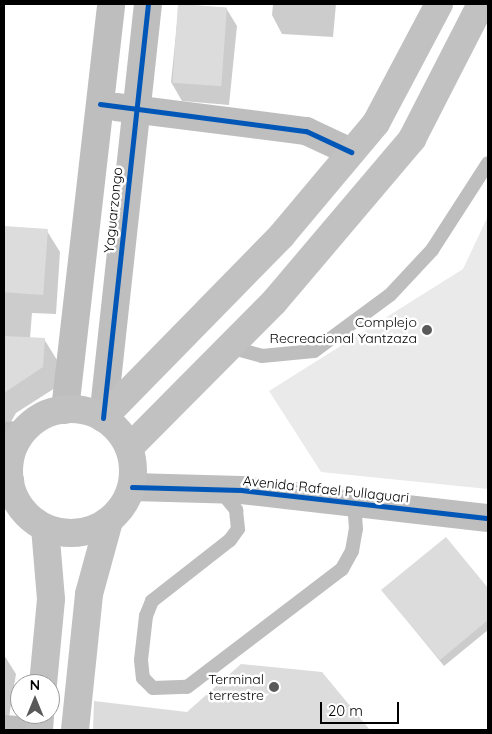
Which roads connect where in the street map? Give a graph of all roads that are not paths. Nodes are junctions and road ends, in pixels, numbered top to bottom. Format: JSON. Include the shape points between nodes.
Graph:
{"nodes":[{"id":1,"x":111,"y":4,"type":"edge"},
{"id":2,"x":148,"y":4,"type":"edge"},
{"id":3,"x":440,"y":4,"type":"edge"},
{"id":4,"x":481,"y":4,"type":"edge"},
{"id":5,"x":100,"y":104,"type":"junction"},
{"id":6,"x":135,"y":109,"type":"junction"},
{"id":7,"x":351,"y":152,"type":"junction"},
{"id":8,"x":488,"y":163,"type":"edge"},
{"id":9,"x":229,"y":347,"type":"junction"},
{"id":10,"x":65,"y":410,"type":"junction"},
{"id":11,"x":103,"y":418,"type":"junction"},
{"id":12,"x":12,"y":436,"type":"edge"},
{"id":13,"x":129,"y":448,"type":"junction"},
{"id":14,"x":7,"y":479,"type":"edge"},
{"id":15,"x":132,"y":487,"type":"junction"},
{"id":16,"x":220,"y":490,"type":"junction"},
{"id":17,"x":354,"y":503,"type":"junction"},
{"id":18,"x":488,"y":518,"type":"edge"},
{"id":19,"x":109,"y":521,"type":"junction"},
{"id":20,"x":45,"y":528,"type":"junction"},
{"id":21,"x":44,"y":674,"type":"edge"},
{"id":22,"x":4,"y":729,"type":"edge"},
{"id":23,"x":17,"y":730,"type":"edge"},
{"id":24,"x":75,"y":730,"type":"edge"}],
"edges":[{"from":1,"to":5,"type":"street","name":"Yaguarzongo"},
{"from":2,"to":6,"type":"street","name":"Yaguarzongo"},
{"from":3,"to":7,"type":"main road","via":[[376,123]]},
{"from":4,"to":9,"type":"main road","via":[[412,139],[274,302]]},
{"from":5,"to":6,"type":"street"},
{"from":5,"to":10,"type":"street","name":"Yaguarzongo"},
{"from":6,"to":7,"type":"street","via":[[306,132]]},
{"from":6,"to":11,"type":"street","name":"Yaguarzongo"},
{"from":7,"to":11,"type":"main road","via":[[282,235]]},
{"from":8,"to":9,"type":"lane","via":[[432,250],[390,295],[314,351],[262,356]]},
{"from":9,"to":13,"type":"main road"},
{"from":10,"to":11,"type":"main road","via":[[85,411]]},
{"from":10,"to":12,"type":"main road","via":[[44,415]]},
{"from":11,"to":13,"type":"main road","via":[[119,431]]},
{"from":12,"to":14,"type":"main road"},
{"from":13,"to":15,"type":"main road","via":[[134,467]]},
{"from":14,"to":20,"type":"main road","via":[[25,513]]},
{"from":15,"to":16,"type":"street","name":"Avenida Rafael Pullaguari"},
{"from":15,"to":19,"type":"main road","via":[[123,506]]},
{"from":16,"to":17,"type":"street","name":"Avenida Rafael Pullaguari"},
{"from":16,"to":17,"type":"lane","via":[[236,510],[238,529],[230,540],[152,602],[146,616],[141,660],[143,678],[153,688],[187,687],[342,569],[352,550],[356,529]]},
{"from":17,"to":18,"type":"street","name":"Avenida Rafael Pullaguari"},
{"from":19,"to":20,"type":"main road","via":[[91,530],[68,533]]},
{"from":19,"to":24,"type":"main road","via":[[89,594]]},
{"from":20,"to":21,"type":"main road","via":[[51,599]]},
{"from":22,"to":23,"type":"street"}]}
